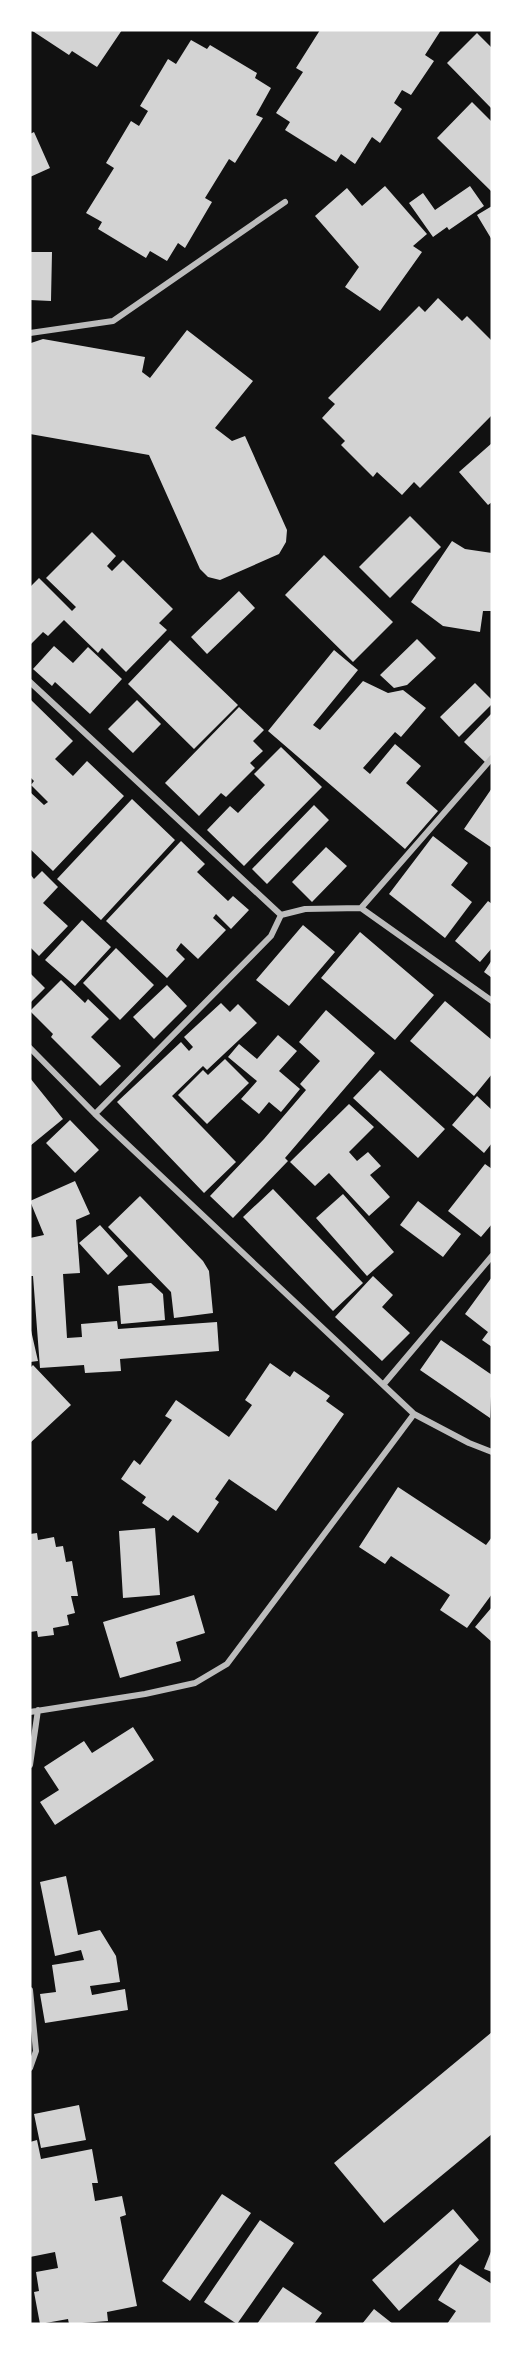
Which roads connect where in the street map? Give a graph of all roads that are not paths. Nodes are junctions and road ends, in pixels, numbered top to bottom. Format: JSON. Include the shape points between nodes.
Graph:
{"nodes":[{"id":1,"x":285,"y":202,"type":"dead end"},
{"id":2,"x":30,"y":333,"type":"edge"},
{"id":3,"x":30,"y":682,"type":"edge"},
{"id":4,"x":492,"y":758,"type":"edge"},
{"id":5,"x":361,"y":908,"type":"junction"},
{"id":6,"x":281,"y":915,"type":"junction"},
{"id":7,"x":492,"y":1001,"type":"edge"},
{"id":8,"x":30,"y":1048,"type":"edge"},
{"id":9,"x":96,"y":1114,"type":"junction"},
{"id":10,"x":492,"y":1256,"type":"edge"},
{"id":11,"x":383,"y":1385,"type":"junction"},
{"id":12,"x":414,"y":1414,"type":"junction"},
{"id":13,"x":492,"y":1452,"type":"edge"},
{"id":14,"x":38,"y":1710,"type":"junction"},
{"id":15,"x":30,"y":1712,"type":"edge"},
{"id":16,"x":30,"y":1765,"type":"edge"},
{"id":17,"x":30,"y":1990,"type":"edge"},
{"id":18,"x":30,"y":2068,"type":"edge"}],
"edges":[{"from":1,"to":2,"type":"street","via":[[113,321]]},
{"from":3,"to":6,"type":"street"},
{"from":4,"to":5,"type":"street"},
{"from":5,"to":6,"type":"street","via":[[305,909]]},
{"from":5,"to":7,"type":"street"},
{"from":6,"to":9,"type":"street","via":[[271,936]]},
{"from":8,"to":9,"type":"street"},
{"from":9,"to":11,"type":"street"},
{"from":10,"to":11,"type":"street"},
{"from":11,"to":12,"type":"street"},
{"from":12,"to":13,"type":"street"},
{"from":12,"to":14,"type":"street","via":[[227,1664],[195,1683]]},
{"from":14,"to":15,"type":"street"},
{"from":14,"to":16,"type":"street"},
{"from":17,"to":18,"type":"street","via":[[36,2051]]}]}
